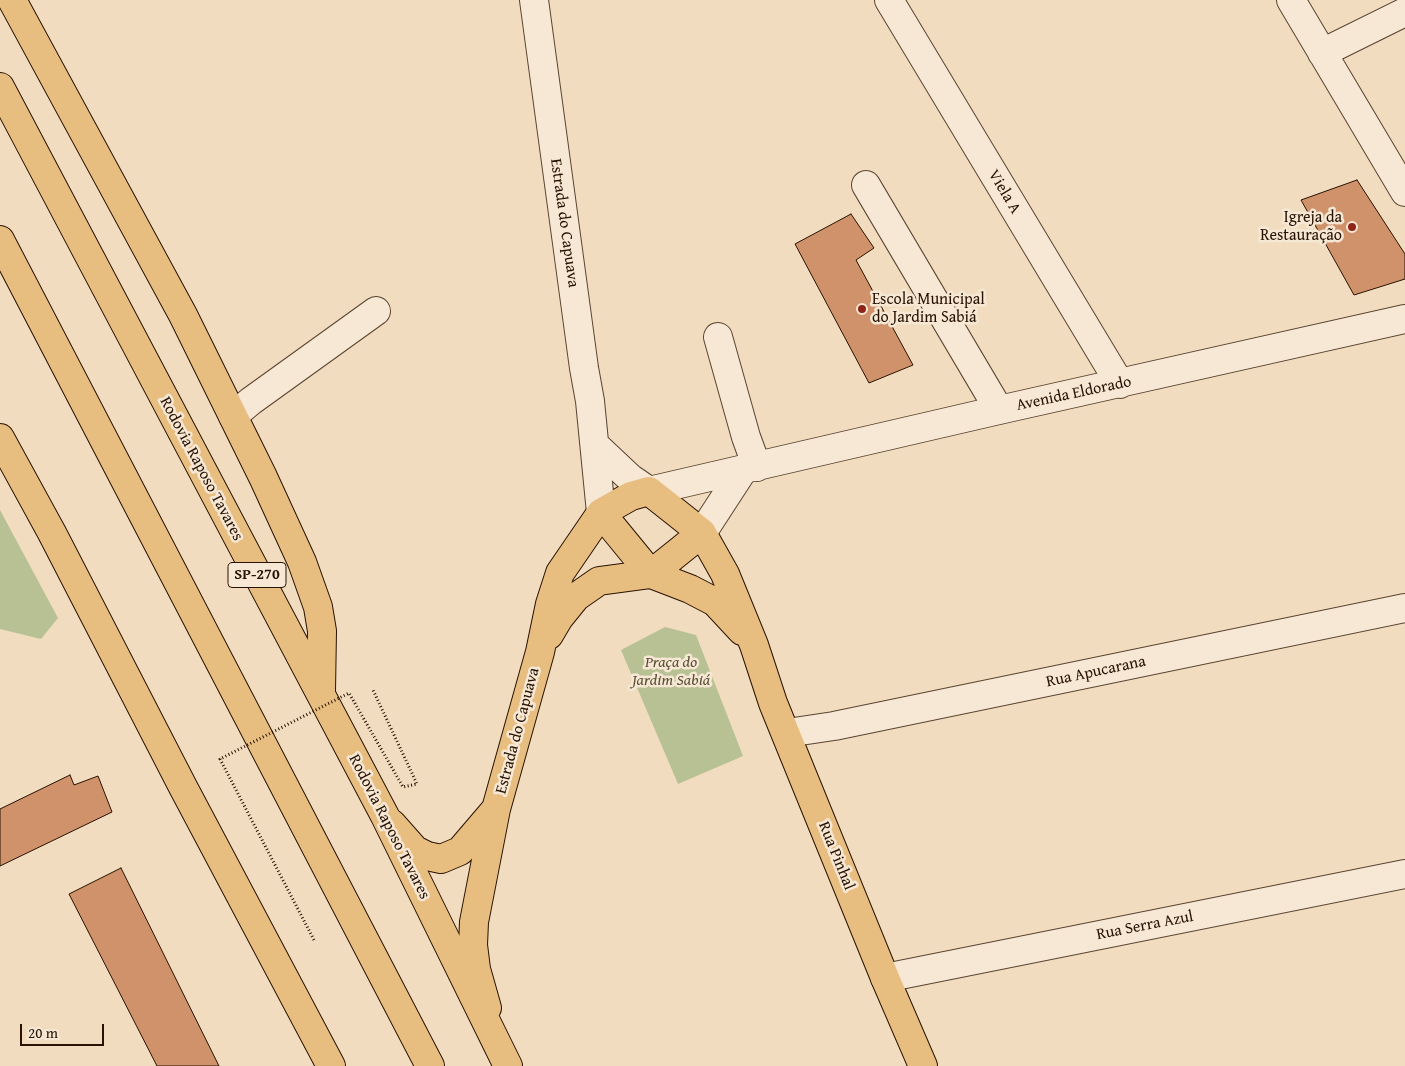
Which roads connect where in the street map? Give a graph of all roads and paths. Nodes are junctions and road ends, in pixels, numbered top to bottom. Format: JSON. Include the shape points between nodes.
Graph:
{"nodes":[{"id":1,"x":12,"y":0,"type":"edge"},
{"id":2,"x":534,"y":0,"type":"edge"},
{"id":3,"x":889,"y":0,"type":"edge"},
{"id":4,"x":1291,"y":0,"type":"edge"},
{"id":5,"x":1405,"y":12,"type":"edge"},
{"id":6,"x":1322,"y":53,"type":"junction"},
{"id":7,"x":0,"y":87,"type":"edge"},
{"id":8,"x":866,"y":185,"type":"dead end"},
{"id":9,"x":1405,"y":192,"type":"edge"},
{"id":10,"x":0,"y":240,"type":"edge"},
{"id":11,"x":376,"y":311,"type":"dead end"},
{"id":12,"x":1405,"y":319,"type":"edge"},
{"id":13,"x":718,"y":337,"type":"dead end"},
{"id":14,"x":1120,"y":384,"type":"junction"},
{"id":15,"x":999,"y":410,"type":"junction"},
{"id":16,"x":233,"y":416,"type":"junction"},
{"id":17,"x":0,"y":438,"type":"edge"},
{"id":18,"x":596,"y":446,"type":"junction"},
{"id":19,"x":750,"y":468,"type":"junction"},
{"id":20,"x":649,"y":491,"type":"junction"},
{"id":21,"x":601,"y":513,"type":"junction"},
{"id":22,"x":702,"y":533,"type":"junction"},
{"id":23,"x":651,"y":574,"type":"junction"},
{"id":24,"x":1405,"y":608,"type":"edge"},
{"id":25,"x":754,"y":645,"type":"junction"},
{"id":26,"x":540,"y":652,"type":"junction"},
{"id":27,"x":373,"y":690,"type":"dead end"},
{"id":28,"x":321,"y":695,"type":"junction"},
{"id":29,"x":787,"y":733,"type":"junction"},
{"id":30,"x":496,"y":809,"type":"junction"},
{"id":31,"x":385,"y":816,"type":"junction"},
{"id":32,"x":1405,"y":874,"type":"edge"},
{"id":33,"x":314,"y":940,"type":"dead end"},
{"id":34,"x":885,"y":978,"type":"junction"},
{"id":35,"x":503,"y":1055,"type":"edge"},
{"id":36,"x":331,"y":1066,"type":"edge"},
{"id":37,"x":430,"y":1066,"type":"edge"},
{"id":38,"x":923,"y":1066,"type":"edge"}],
"edges":[{"from":1,"to":16,"type":"main road","via":[[184,315]]},
{"from":2,"to":18,"type":"street","name":"Estrada do Capuava"},
{"from":3,"to":14,"type":"street","name":"Viela A"},
{"from":4,"to":6,"type":"street"},
{"from":5,"to":6,"type":"street"},
{"from":6,"to":9,"type":"street"},
{"from":7,"to":28,"type":"main road","name":"Rodovia Raposo Tavares","number":"SP-270"},
{"from":8,"to":15,"type":"street"},
{"from":10,"to":37,"type":"main road"},
{"from":11,"to":16,"type":"street"},
{"from":12,"to":14,"type":"street","name":"Avenida Eldorado"},
{"from":13,"to":19,"type":"street","via":[[746,437]]},
{"from":14,"to":15,"type":"street","name":"Avenida Eldorado"},
{"from":15,"to":19,"type":"street","name":"Avenida Eldorado"},
{"from":16,"to":28,"type":"main road","via":[[302,562],[318,607],[322,631]]},
{"from":17,"to":36,"type":"main road"},
{"from":18,"to":20,"type":"street"},
{"from":18,"to":21,"type":"street","name":"Estrada do Capuava"},
{"from":19,"to":20,"type":"street","name":"Avenida Eldorado"},
{"from":19,"to":22,"type":"street"},
{"from":20,"to":21,"type":"main road","via":[[626,498]]},
{"from":20,"to":22,"type":"main road"},
{"from":21,"to":23,"type":"main road"},
{"from":21,"to":26,"type":"main road","name":"Estrada do Capuava","via":[[560,573]]},
{"from":22,"to":23,"type":"main road"},
{"from":22,"to":25,"type":"main road","name":"Rua Pinhal","via":[[725,574]]},
{"from":23,"to":25,"type":"main road","name":"Estrada do Capuava","via":[[715,602]]},
{"from":23,"to":26,"type":"main road","name":"Estrada do Capuava","via":[[599,581],[576,597],[559,618]]},
{"from":24,"to":29,"type":"street","name":"Rua Apucarana"},
{"from":25,"to":29,"type":"main road","name":"Rua Pinhal","via":[[773,703]]},
{"from":26,"to":30,"type":"main road","name":"Estrada do Capuava"},
{"from":27,"to":33,"type":"path","bridge":true,"via":[[417,784],[403,787],[349,693],[220,759]]},
{"from":28,"to":31,"type":"main road","name":"Rodovia Raposo Tavares","number":"SP-270"},
{"from":29,"to":34,"type":"main road","name":"Rua Pinhal"},
{"from":30,"to":31,"type":"main road","name":"Estrada do Capuava","via":[[460,851],[441,859],[415,850]]},
{"from":30,"to":35,"type":"main road","name":"Estrada do Capuava","via":[[474,922],[473,945],[476,969]]},
{"from":31,"to":35,"type":"main road","name":"Rodovia Raposo Tavares","number":"SP-270"},
{"from":32,"to":34,"type":"street","name":"Rua Serra Azul"},
{"from":34,"to":38,"type":"main road","name":"Rua Pinhal"}]}
